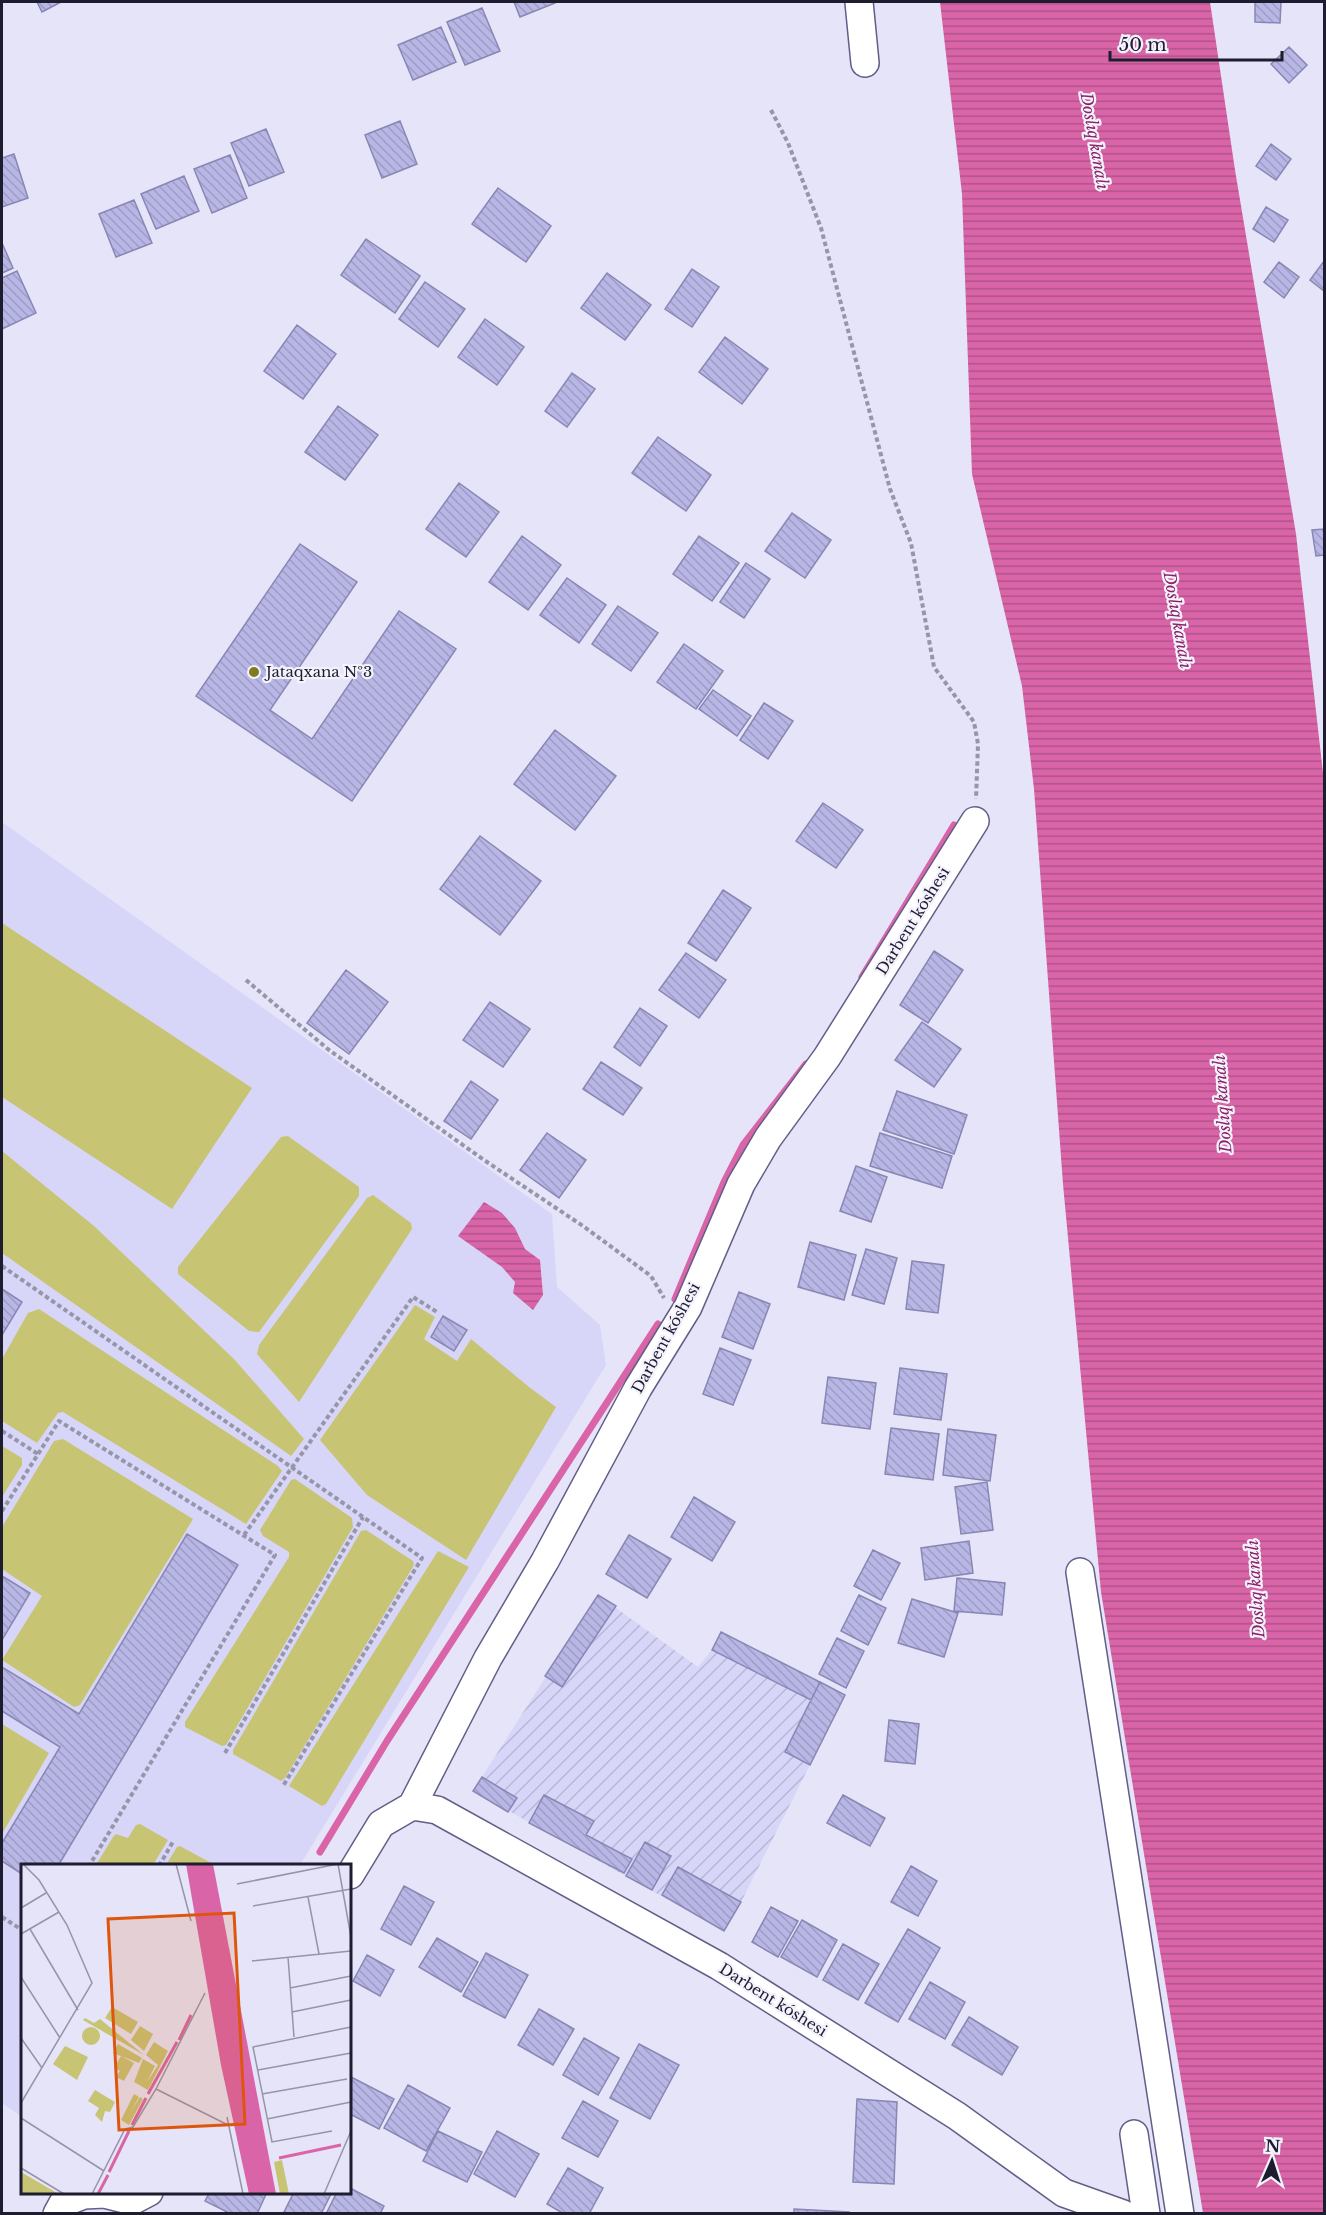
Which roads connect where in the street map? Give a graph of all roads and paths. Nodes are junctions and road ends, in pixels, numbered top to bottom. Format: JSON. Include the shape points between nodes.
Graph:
{"nodes":[{"id":1,"x":859,"y":2,"type":"edge"},
{"id":2,"x":865,"y":63,"type":"dead end"},
{"id":3,"x":771,"y":110,"type":"dead end"},
{"id":4,"x":975,"y":820,"type":"joint"},
{"id":5,"x":246,"y":980,"type":"dead end"},
{"id":6,"x":2,"y":1266,"type":"edge"},
{"id":7,"x":437,"y":1312,"type":"dead end"},
{"id":8,"x":678,"y":1323,"type":"junction"},
{"id":9,"x":2,"y":1431,"type":"edge"},
{"id":10,"x":38,"y":1454,"type":"junction"},
{"id":11,"x":292,"y":1468,"type":"junction"},
{"id":12,"x":2,"y":1511,"type":"edge"},
{"id":13,"x":363,"y":1517,"type":"junction"},
{"id":14,"x":244,"y":1535,"type":"junction"},
{"id":15,"x":1080,"y":1572,"type":"dead end"},
{"id":16,"x":225,"y":1753,"type":"dead end"},
{"id":17,"x":283,"y":1786,"type":"dead end"},
{"id":18,"x":412,"y":1806,"type":"junction"},
{"id":19,"x":174,"y":1840,"type":"dead end"},
{"id":20,"x":90,"y":1864,"type":"edge"},
{"id":21,"x":160,"y":1864,"type":"edge"},
{"id":22,"x":351,"y":1873,"type":"edge"},
{"id":23,"x":2,"y":1917,"type":"edge"},
{"id":24,"x":21,"y":1929,"type":"edge"},
{"id":25,"x":1134,"y":2134,"type":"dead end"},
{"id":26,"x":104,"y":2194,"type":"edge"},
{"id":27,"x":104,"y":2194,"type":"edge"},
{"id":28,"x":147,"y":2194,"type":"edge"},
{"id":29,"x":57,"y":2214,"type":"edge"},
{"id":30,"x":1123,"y":2214,"type":"edge"},
{"id":31,"x":1146,"y":2214,"type":"edge"},
{"id":32,"x":1180,"y":2214,"type":"edge"}],
"edges":[{"from":1,"to":2,"type":"street"},
{"from":3,"to":4,"type":"path","via":[[821,228],[890,489],[911,543],[934,667],[974,722],[978,744]]},
{"from":4,"to":8,"type":"street","name":"Darbent kóshesi","via":[[827,1057],[746,1175]]},
{"from":5,"to":8,"type":"path","via":[[329,1050],[651,1276]]},
{"from":6,"to":11,"type":"path"},
{"from":7,"to":11,"type":"path","via":[[413,1297]]},
{"from":8,"to":18,"type":"street","name":"Darbent kóshesi","via":[[488,1658]]},
{"from":9,"to":10,"type":"path"},
{"from":10,"to":12,"type":"path"},
{"from":10,"to":14,"type":"path","via":[[59,1421]]},
{"from":11,"to":13,"type":"path"},
{"from":11,"to":14,"type":"path"},
{"from":13,"to":16,"type":"path"},
{"from":13,"to":17,"type":"path","via":[[422,1558]]},
{"from":14,"to":20,"type":"path","via":[[275,1554]]},
{"from":15,"to":32,"type":"street"},
{"from":18,"to":22,"type":"street","via":[[381,1824]]},
{"from":18,"to":30,"type":"street","name":"Darbent kóshesi","via":[[437,1810],[719,1966],[957,2116],[1064,2193]]},
{"from":19,"to":21,"type":"path"},
{"from":23,"to":24,"type":"path"},
{"from":25,"to":31,"type":"street"},
{"from":26,"to":29,"type":"street","via":[[84,2195],[63,2203]]},
{"from":27,"to":28,"type":"street","via":[[132,2201]]}]}
